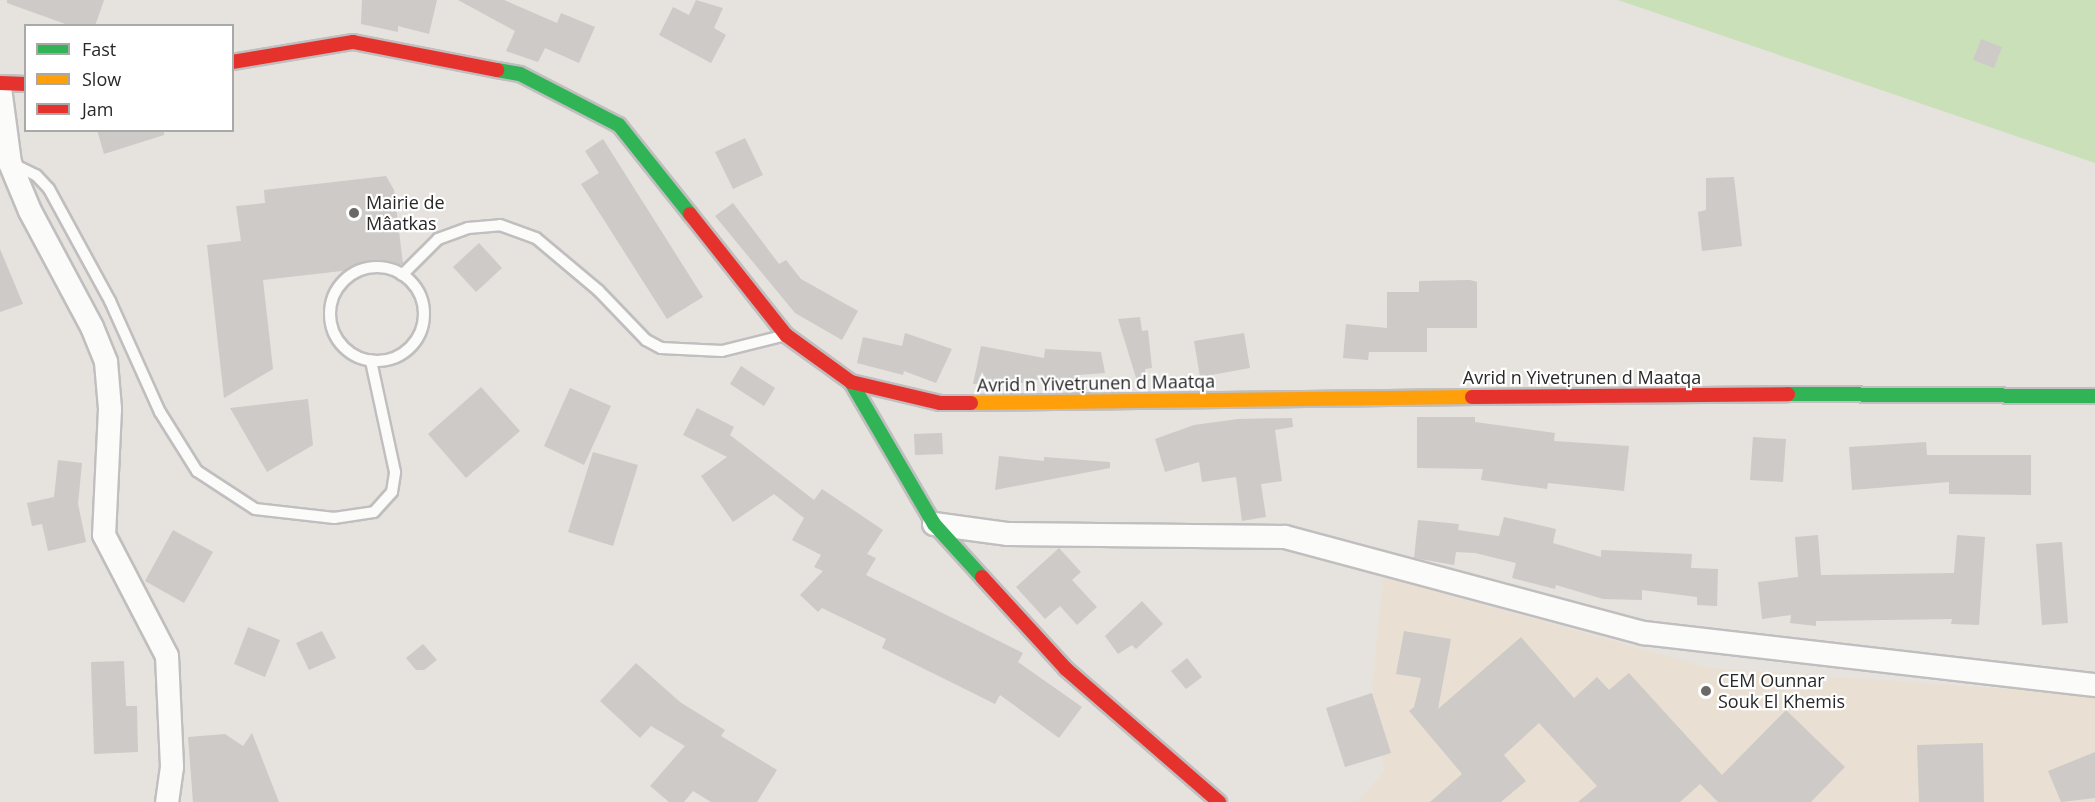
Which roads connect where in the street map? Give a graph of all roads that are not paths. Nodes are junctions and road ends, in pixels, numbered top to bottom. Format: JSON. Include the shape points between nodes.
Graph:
{"nodes":[{"id":1,"x":234,"y":62,"type":"edge"},
{"id":2,"x":0,"y":83,"type":"edge"},
{"id":3,"x":24,"y":84,"type":"edge"},
{"id":4,"x":0,"y":88,"type":"edge"},
{"id":5,"x":10,"y":163,"type":"junction"},
{"id":6,"x":402,"y":275,"type":"junction"},
{"id":7,"x":786,"y":335,"type":"junction"},
{"id":8,"x":371,"y":361,"type":"junction"},
{"id":9,"x":852,"y":382,"type":"junction"},
{"id":10,"x":2095,"y":396,"type":"edge"},
{"id":11,"x":934,"y":524,"type":"junction"},
{"id":12,"x":2095,"y":686,"type":"edge"},
{"id":13,"x":167,"y":802,"type":"edge"},
{"id":14,"x":1219,"y":802,"type":"edge"}],
"edges":[{"from":1,"to":7,"type":"main road","name":"Avrid n Yivetṛunen d Maatqa","via":[[353,42],[520,74],[619,125]]},
{"from":2,"to":3,"type":"main road"},
{"from":4,"to":5,"type":"street"},
{"from":5,"to":8,"type":"lane","via":[[36,175],[49,189],[110,301],[160,412],[197,471],[255,509],[334,518],[374,512],[392,492],[395,472]]},
{"from":5,"to":13,"type":"street","via":[[106,362],[110,409],[103,488],[104,535],[167,656],[172,766]]},
{"from":6,"to":7,"type":"lane","via":[[438,239],[468,228],[500,225],[536,238],[598,290],[646,340],[661,348],[722,351]]},
{"from":6,"to":8,"type":"lane","via":[[417,289],[423,303],[420,332],[400,355]]},
{"from":6,"to":8,"type":"lane","via":[[379,267],[363,269],[338,288],[331,303],[334,334],[356,357]]},
{"from":7,"to":9,"type":"main road","name":"Avrid n Yivetṛunen d Maatqa"},
{"from":9,"to":10,"type":"main road","name":"Avrid n Yivetṛunen d Maatqa","via":[[940,403],[1876,393]]},
{"from":9,"to":11,"type":"main road"},
{"from":11,"to":12,"type":"street","via":[[1008,534],[1284,537],[1644,633]]},
{"from":11,"to":14,"type":"main road","via":[[1066,669]]}]}
